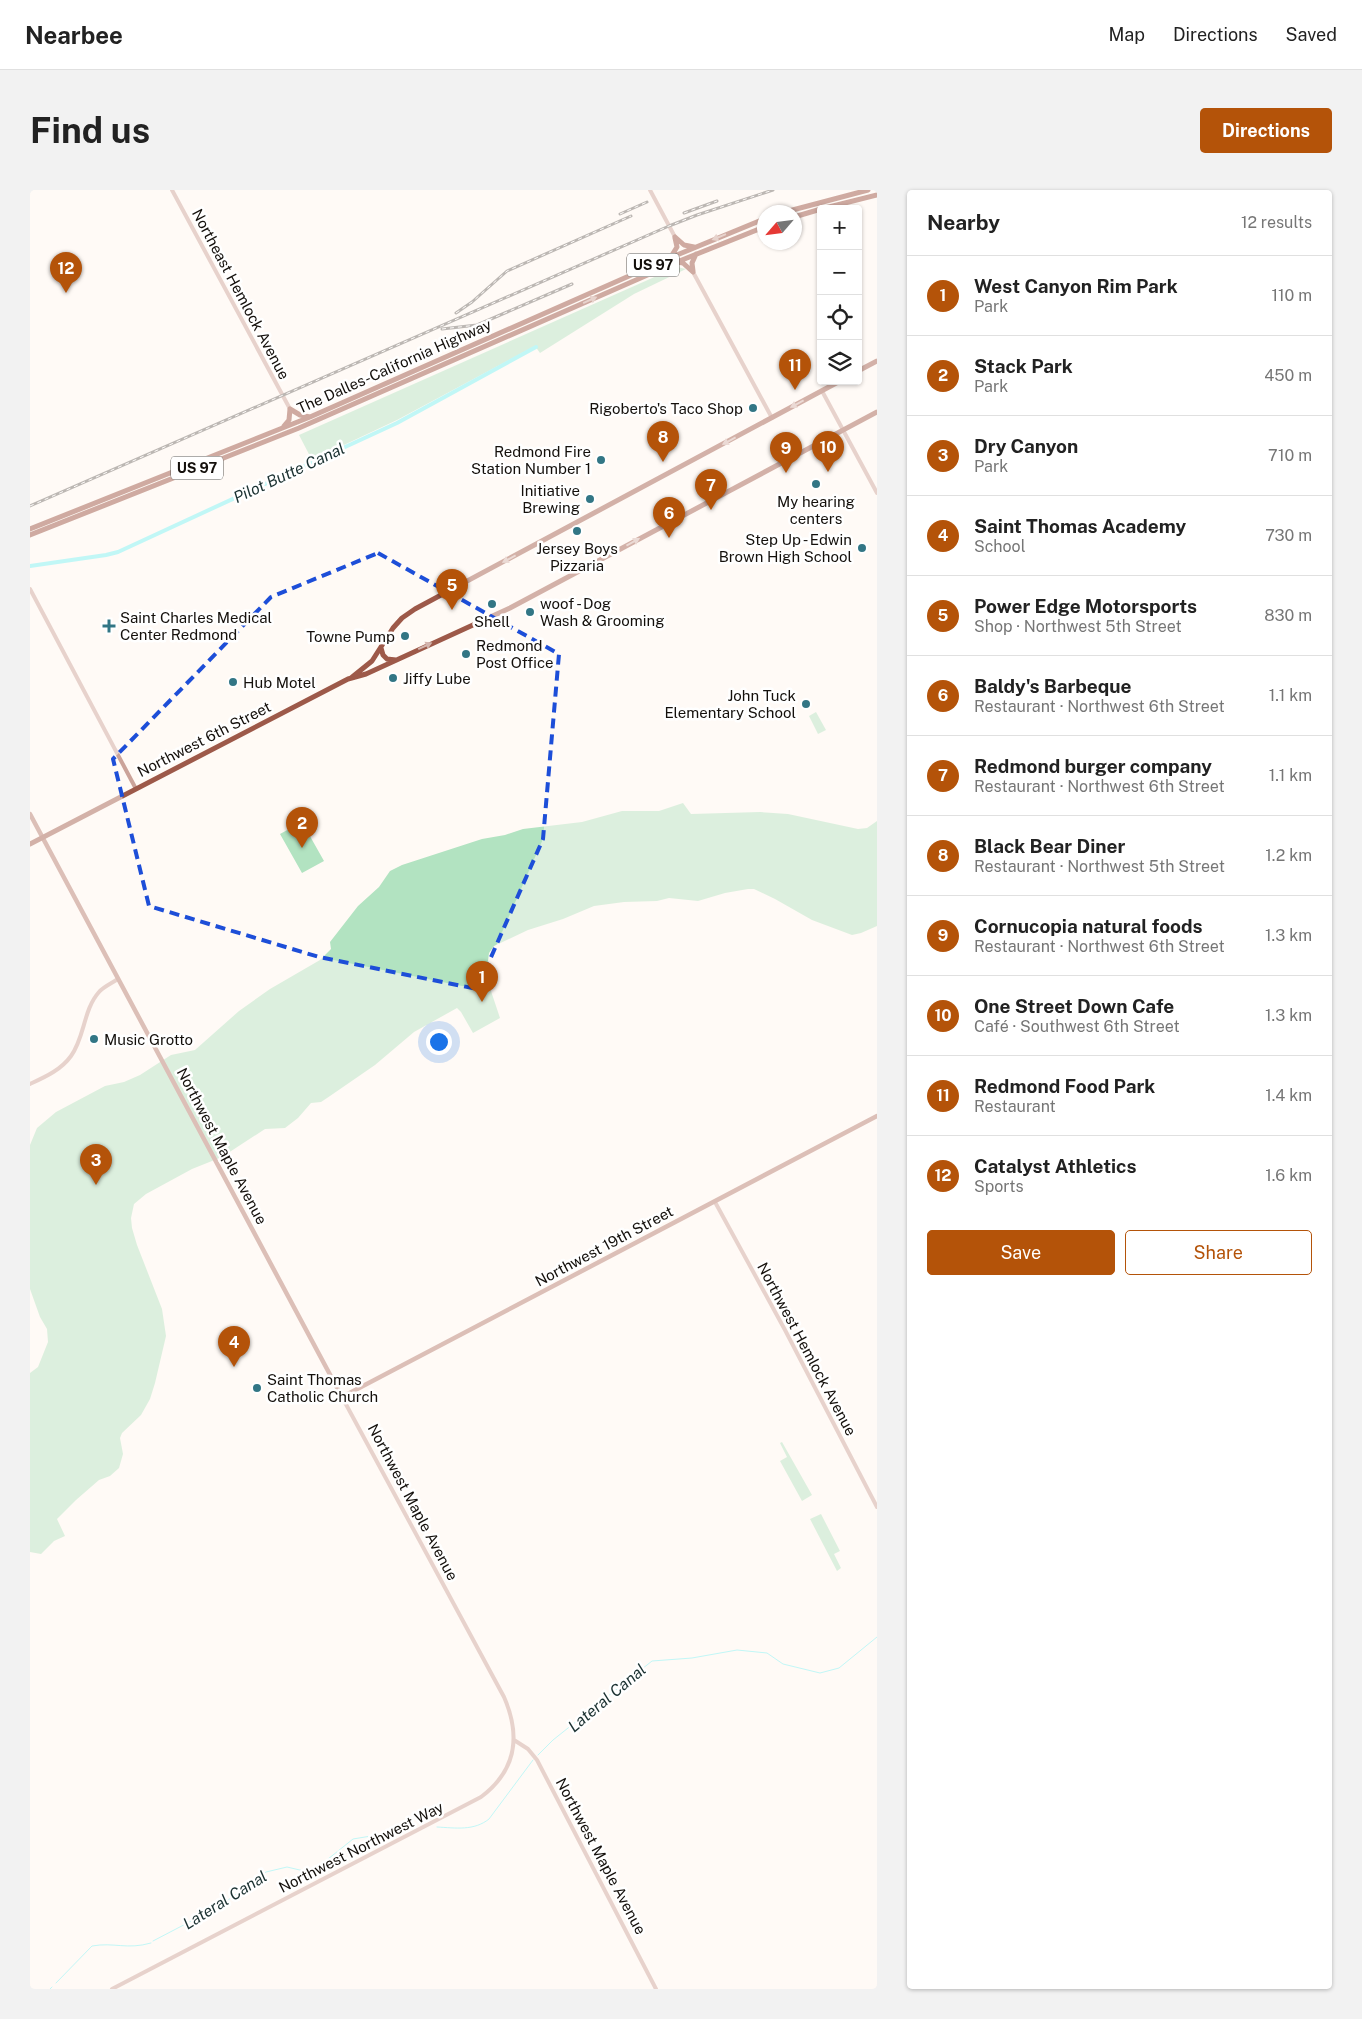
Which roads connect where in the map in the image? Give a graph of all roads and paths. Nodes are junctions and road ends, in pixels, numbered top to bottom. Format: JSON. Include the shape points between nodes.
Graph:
{"nodes":[{"id":1,"x":172,"y":190,"type":"edge"},
{"id":2,"x":650,"y":190,"type":"edge"},
{"id":3,"x":868,"y":190,"type":"edge"},
{"id":4,"x":877,"y":195,"type":"edge"},
{"id":5,"x":837,"y":205,"type":"edge"},
{"id":6,"x":802,"y":207,"type":"edge"},
{"id":7,"x":817,"y":210,"type":"edge"},
{"id":8,"x":802,"y":215,"type":"edge"},
{"id":9,"x":757,"y":223,"type":"edge"},
{"id":10,"x":757,"y":230,"type":"edge"},
{"id":11,"x":675,"y":237,"type":"junction"},
{"id":12,"x":694,"y":247,"type":"junction"},
{"id":13,"x":696,"y":254,"type":"junction"},
{"id":14,"x":672,"y":257,"type":"junction"},
{"id":15,"x":677,"y":262,"type":"junction"},
{"id":16,"x":693,"y":272,"type":"junction"},
{"id":17,"x":877,"y":361,"type":"edge"},
{"id":18,"x":862,"y":369,"type":"edge"},
{"id":19,"x":833,"y":385,"type":"edge"},
{"id":20,"x":822,"y":391,"type":"junction"},
{"id":21,"x":290,"y":409,"type":"junction"},
{"id":22,"x":877,"y":412,"type":"edge"},
{"id":23,"x":310,"y":417,"type":"junction"},
{"id":24,"x":772,"y":418,"type":"junction"},
{"id":25,"x":279,"y":430,"type":"junction"},
{"id":26,"x":843,"y":430,"type":"junction"},
{"id":27,"x":877,"y":493,"type":"edge"},
{"id":28,"x":30,"y":529,"type":"edge"},
{"id":29,"x":30,"y":535,"type":"edge"},
{"id":30,"x":30,"y":589,"type":"edge"},
{"id":31,"x":381,"y":648,"type":"junction"},
{"id":32,"x":397,"y":660,"type":"junction"},
{"id":33,"x":348,"y":679,"type":"junction"},
{"id":34,"x":136,"y":789,"type":"junction"},
{"id":35,"x":30,"y":814,"type":"edge"},
{"id":36,"x":43,"y":838,"type":"junction"},
{"id":37,"x":30,"y":844,"type":"edge"},
{"id":38,"x":118,"y":979,"type":"junction"},
{"id":39,"x":30,"y":1084,"type":"edge"},
{"id":40,"x":877,"y":1116,"type":"edge"},
{"id":41,"x":715,"y":1202,"type":"junction"},
{"id":42,"x":342,"y":1397,"type":"junction"},
{"id":43,"x":877,"y":1508,"type":"edge"},
{"id":44,"x":514,"y":1740,"type":"junction"},
{"id":45,"x":112,"y":1989,"type":"edge"},
{"id":46,"x":656,"y":1989,"type":"edge"}],
"edges":[{"from":1,"to":21,"type":"street","name":"Northeast Hemlock Avenue"},
{"from":2,"to":11,"type":"street"},
{"from":3,"to":6,"type":"highway"},
{"from":4,"to":5,"type":"highway"},
{"from":7,"to":8,"type":"highway"},
{"from":9,"to":12,"type":"highway","name":"The Dalles-California Highway","number":"US 97","one_way":true},
{"from":10,"to":13,"type":"highway","name":"The Dalles-California Highway","number":"US 97"},
{"from":11,"to":12,"type":"highway","via":[[684,245]]},
{"from":11,"to":14,"type":"highway","via":[[677,248]]},
{"from":12,"to":14,"type":"highway","name":"The Dalles-California Highway","number":"US 97"},
{"from":13,"to":15,"type":"highway","name":"The Dalles-California Highway","number":"US 97"},
{"from":13,"to":16,"type":"highway"},
{"from":14,"to":23,"type":"highway","name":"The Dalles-California Highway","number":"US 97"},
{"from":15,"to":16,"type":"highway"},
{"from":29,"to":15,"type":"highway","name":"The Dalles-California Highway","number":"US 97","one_way":true,"via":[[298,428]]},
{"from":16,"to":24,"type":"street"},
{"from":17,"to":18,"type":"main road"},
{"from":19,"to":20,"type":"main road"},
{"from":20,"to":24,"type":"main road","one_way":true},
{"from":20,"to":26,"type":"street"},
{"from":21,"to":23,"type":"highway"},
{"from":21,"to":25,"type":"highway","via":[[289,420]]},
{"from":22,"to":26,"type":"main road","name":"Northwest 6th Street"},
{"from":23,"to":25,"type":"highway","name":"The Dalles-California Highway","number":"US 97"},
{"from":24,"to":31,"type":"main road","one_way":true,"via":[[415,609],[393,628]]},
{"from":25,"to":28,"type":"highway","name":"The Dalles-California Highway","number":"US 97"},
{"from":26,"to":27,"type":"street"},
{"from":32,"to":26,"type":"main road","name":"Northwest 6th Street","one_way":true,"via":[[510,608]]},
{"from":30,"to":34,"type":"street"},
{"from":31,"to":32,"type":"main road","via":[[386,659]]},
{"from":31,"to":33,"type":"main road","via":[[372,661]]},
{"from":32,"to":33,"type":"main road","name":"Northwest 6th Street"},
{"from":33,"to":34,"type":"main road","name":"Northwest 6th Street"},
{"from":34,"to":36,"type":"main road","name":"Northwest 6th Street"},
{"from":35,"to":36,"type":"main road","name":"Northwest Maple Avenue"},
{"from":36,"to":37,"type":"main road","name":"Northwest 6th Street"},
{"from":36,"to":38,"type":"main road","name":"Northwest Maple Avenue"},
{"from":38,"to":39,"type":"street","via":[[99,991],[72,1056],[57,1070]]},
{"from":38,"to":42,"type":"main road","name":"Northwest Maple Avenue"},
{"from":40,"to":41,"type":"main road","name":"Northwest 19th Street"},
{"from":41,"to":42,"type":"main road","name":"Northwest 19th Street"},
{"from":41,"to":43,"type":"street","name":"Northwest Hemlock Avenue"},
{"from":42,"to":44,"type":"street","name":"Northwest Maple Avenue","via":[[504,1697],[510,1711]]},
{"from":44,"to":45,"type":"street","name":"Northwest Northwest Way","via":[[505,1772],[481,1797]]},
{"from":44,"to":46,"type":"street","name":"Northwest Maple Avenue","via":[[537,1760]]}]}
